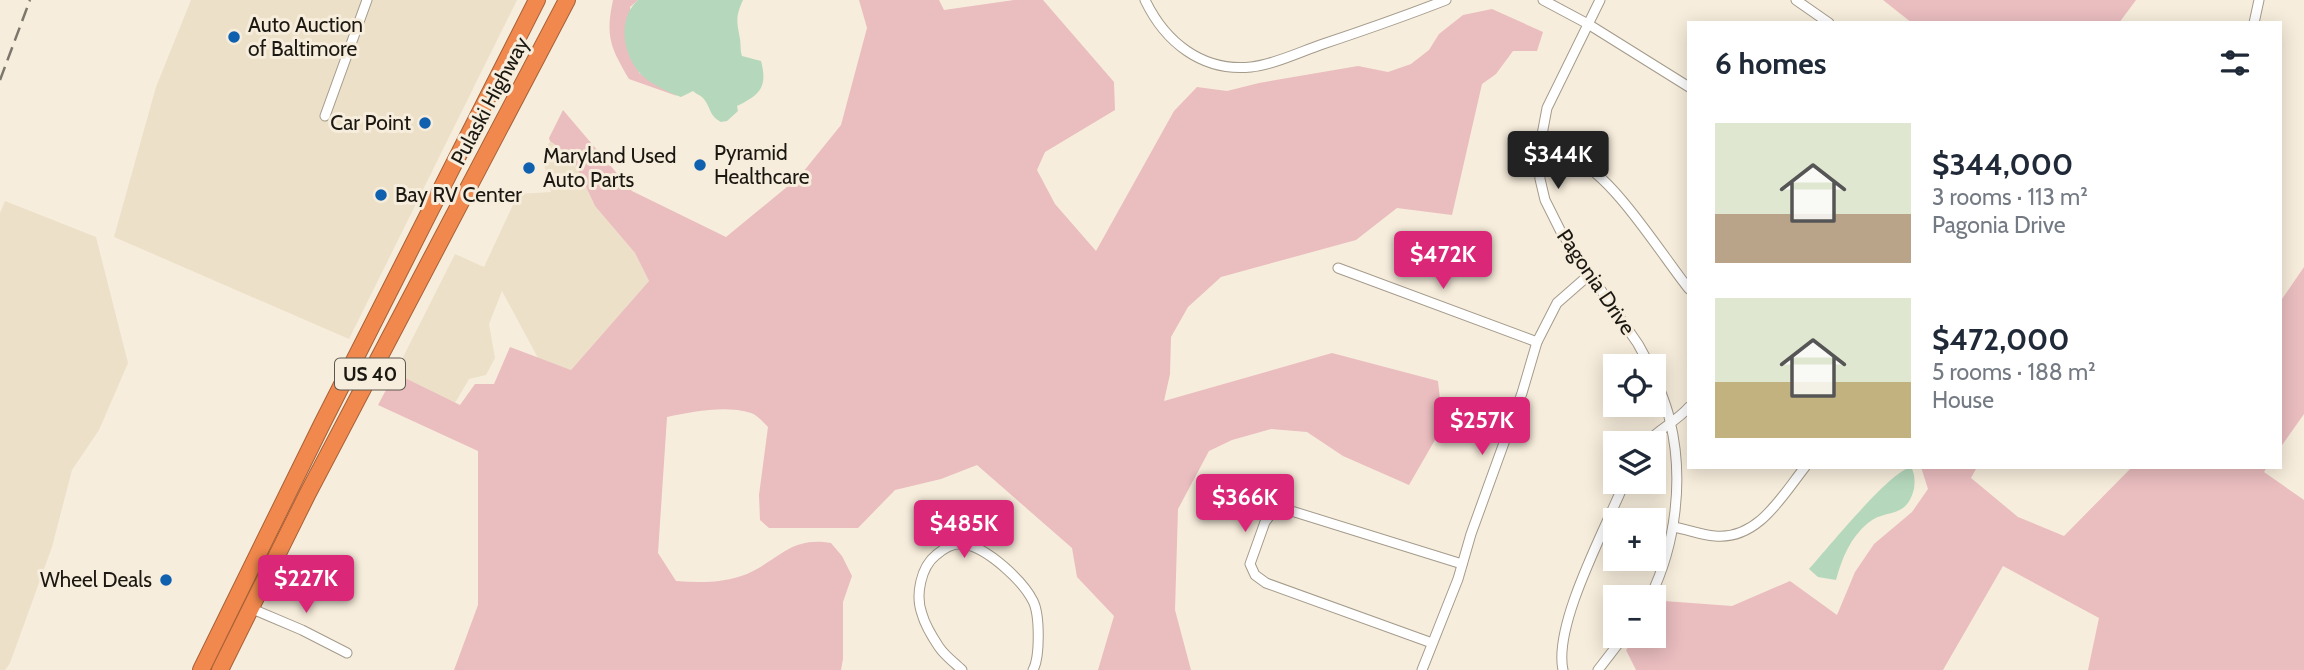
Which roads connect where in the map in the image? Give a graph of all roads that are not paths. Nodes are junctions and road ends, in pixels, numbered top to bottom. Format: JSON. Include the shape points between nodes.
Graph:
{"nodes":[{"id":1,"x":367,"y":0,"type":"edge"},
{"id":2,"x":537,"y":0,"type":"edge"},
{"id":3,"x":567,"y":0,"type":"edge"},
{"id":4,"x":1145,"y":0,"type":"edge"},
{"id":5,"x":1446,"y":0,"type":"edge"},
{"id":6,"x":1543,"y":0,"type":"edge"},
{"id":7,"x":1600,"y":0,"type":"edge"},
{"id":8,"x":1796,"y":0,"type":"edge"},
{"id":9,"x":2259,"y":0,"type":"edge"},
{"id":10,"x":1826,"y":21,"type":"edge"},
{"id":11,"x":2254,"y":21,"type":"edge"},
{"id":12,"x":1588,"y":24,"type":"junction"},
{"id":13,"x":1687,"y":86,"type":"edge"},
{"id":14,"x":325,"y":116,"type":"dead end"},
{"id":15,"x":471,"y":130,"type":"junction"},
{"id":16,"x":494,"y":141,"type":"junction"},
{"id":17,"x":1538,"y":156,"type":"junction"},
{"id":18,"x":1338,"y":268,"type":"dead end"},
{"id":19,"x":1589,"y":275,"type":"junction"},
{"id":20,"x":1687,"y":286,"type":"edge"},
{"id":21,"x":1537,"y":342,"type":"junction"},
{"id":22,"x":1643,"y":354,"type":"edge"},
{"id":23,"x":1666,"y":408,"type":"edge"},
{"id":24,"x":1687,"y":409,"type":"edge"},
{"id":25,"x":1671,"y":422,"type":"junction"},
{"id":26,"x":1660,"y":431,"type":"edge"},
{"id":27,"x":1803,"y":469,"type":"edge"},
{"id":28,"x":1619,"y":494,"type":"edge"},
{"id":29,"x":1673,"y":527,"type":"junction"},
{"id":30,"x":1462,"y":564,"type":"junction"},
{"id":31,"x":1656,"y":585,"type":"edge"},
{"id":32,"x":250,"y":608,"type":"junction"},
{"id":33,"x":1432,"y":643,"type":"junction"},
{"id":34,"x":1616,"y":648,"type":"edge"},
{"id":35,"x":347,"y":653,"type":"dead end"},
{"id":36,"x":201,"y":670,"type":"edge"},
{"id":37,"x":220,"y":670,"type":"edge"},
{"id":38,"x":962,"y":670,"type":"edge"},
{"id":39,"x":1033,"y":670,"type":"edge"},
{"id":40,"x":1422,"y":670,"type":"edge"},
{"id":41,"x":1563,"y":670,"type":"edge"},
{"id":42,"x":1598,"y":670,"type":"edge"}],
"edges":[{"from":1,"to":14,"type":"street"},
{"from":2,"to":15,"type":"highway","name":"Pulaski Highway","number":"US 40"},
{"from":3,"to":16,"type":"highway","name":"Pulaski Highway","number":"US 40"},
{"from":4,"to":5,"type":"street","via":[[1155,20],[1179,46],[1208,63],[1254,67]]},
{"from":6,"to":12,"type":"street"},
{"from":7,"to":12,"type":"street","name":"Pagonia Drive"},
{"from":8,"to":10,"type":"street"},
{"from":9,"to":11,"type":"street"},
{"from":12,"to":13,"type":"street"},
{"from":12,"to":17,"type":"street","name":"Pagonia Drive","via":[[1546,108]]},
{"from":15,"to":16,"type":"highway"},
{"from":15,"to":36,"type":"highway","name":"Pulaski Highway","number":"US 40"},
{"from":16,"to":32,"type":"highway","name":"Pulaski Highway","number":"US 40"},
{"from":17,"to":19,"type":"street","name":"Pagonia Drive","via":[[1545,200]]},
{"from":17,"to":20,"type":"street","via":[[1576,162],[1592,170],[1633,214]]},
{"from":18,"to":21,"type":"street"},
{"from":19,"to":21,"type":"street","via":[[1557,303]]},
{"from":19,"to":22,"type":"street","name":"Pagonia Drive"},
{"from":21,"to":30,"type":"street"},
{"from":23,"to":25,"type":"street"},
{"from":24,"to":25,"type":"street"},
{"from":25,"to":26,"type":"street"},
{"from":25,"to":29,"type":"street","via":[[1678,490]]},
{"from":27,"to":29,"type":"street","via":[[1769,512],[1743,532],[1717,536]]},
{"from":28,"to":41,"type":"street","via":[[1566,626]]},
{"from":29,"to":31,"type":"street"},
{"from":30,"to":33,"type":"street"},
{"from":30,"to":33,"type":"street","via":[[1285,509],[1274,510],[1265,522],[1250,564],[1266,583]]},
{"from":32,"to":35,"type":"street"},
{"from":32,"to":37,"type":"highway","name":"Pulaski Highway","number":"US 40"},
{"from":33,"to":40,"type":"street"},
{"from":34,"to":42,"type":"street"},
{"from":38,"to":39,"type":"street","via":[[940,649],[921,612],[920,587],[925,564],[946,546],[962,544],[978,548],[997,562],[1034,603],[1038,639]]}]}
